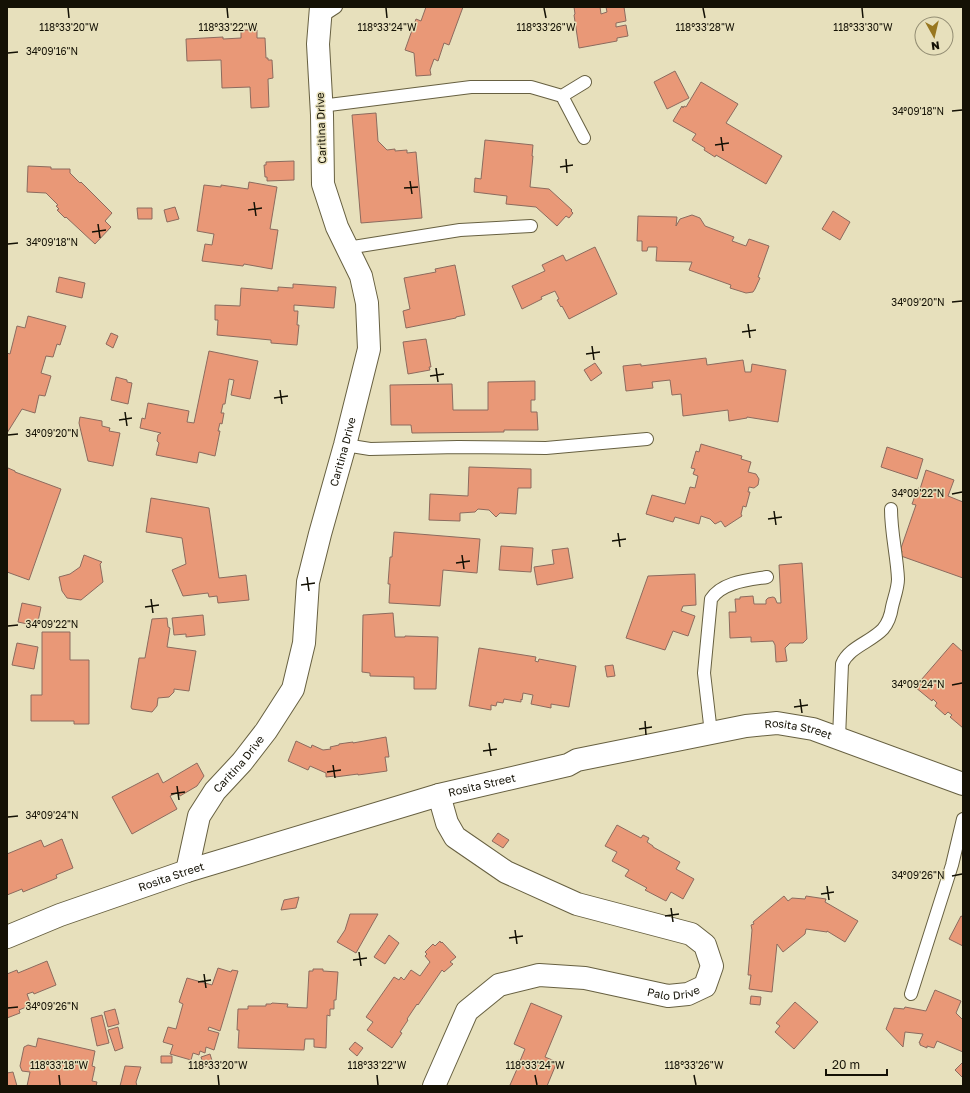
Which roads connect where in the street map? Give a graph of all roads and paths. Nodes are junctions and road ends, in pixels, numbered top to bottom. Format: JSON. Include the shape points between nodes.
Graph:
{"nodes":[{"id":1,"x":325,"y":11,"type":"edge"},
{"id":2,"x":585,"y":82,"type":"dead end"},
{"id":3,"x":562,"y":96,"type":"junction"},
{"id":4,"x":321,"y":106,"type":"junction"},
{"id":5,"x":584,"y":138,"type":"dead end"},
{"id":6,"x":531,"y":226,"type":"dead end"},
{"id":7,"x":347,"y":248,"type":"junction"},
{"id":8,"x":648,"y":439,"type":"dead end"},
{"id":9,"x":345,"y":445,"type":"junction"},
{"id":10,"x":891,"y":509,"type":"dead end"},
{"id":11,"x":767,"y":577,"type":"dead end"},
{"id":12,"x":711,"y":733,"type":"junction"},
{"id":13,"x":839,"y":738,"type":"junction"},
{"id":14,"x":963,"y":784,"type":"edge"},
{"id":15,"x":439,"y":795,"type":"junction"},
{"id":16,"x":963,"y":819,"type":"edge"},
{"id":17,"x":187,"y":871,"type":"junction"},
{"id":18,"x":7,"y":937,"type":"edge"},
{"id":19,"x":911,"y":994,"type":"dead end"},
{"id":20,"x":434,"y":1086,"type":"edge"}],
"edges":[{"from":1,"to":4,"type":"street","name":"Caritina Drive","via":[[318,44]]},
{"from":2,"to":3,"type":"lane"},
{"from":3,"to":4,"type":"lane","via":[[531,87],[471,87]]},
{"from":3,"to":5,"type":"lane"},
{"from":4,"to":7,"type":"street","name":"Caritina Drive","via":[[323,184]]},
{"from":6,"to":7,"type":"lane","via":[[460,230]]},
{"from":7,"to":9,"type":"street","name":"Caritina Drive","via":[[361,276],[367,303],[369,349]]},
{"from":8,"to":9,"type":"lane","via":[[546,448],[370,449]]},
{"from":9,"to":17,"type":"street","name":"Caritina Drive","via":[[308,582],[304,643],[293,689],[266,731],[216,791],[199,816]]},
{"from":10,"to":13,"type":"lane","via":[[898,581],[891,615],[878,634],[844,658]]},
{"from":11,"to":12,"type":"lane","via":[[736,583],[715,592],[711,599],[704,673]]},
{"from":12,"to":13,"type":"street","name":"Rosita Street","via":[[777,723],[812,729]]},
{"from":12,"to":15,"type":"street","name":"Rosita Street","via":[[577,760],[568,765]]},
{"from":13,"to":14,"type":"street","name":"Rosita Street"},
{"from":15,"to":17,"type":"street","name":"Rosita Street"},
{"from":15,"to":20,"type":"street","name":"Palo Drive","via":[[447,823],[455,837],[506,872],[577,904],[691,934],[705,945],[712,966],[705,986],[688,994],[668,996],[585,978],[539,975],[499,985],[467,1011]]},
{"from":16,"to":19,"type":"lane","via":[[952,865]]},
{"from":17,"to":18,"type":"street","name":"Rosita Street","via":[[60,915]]}]}
